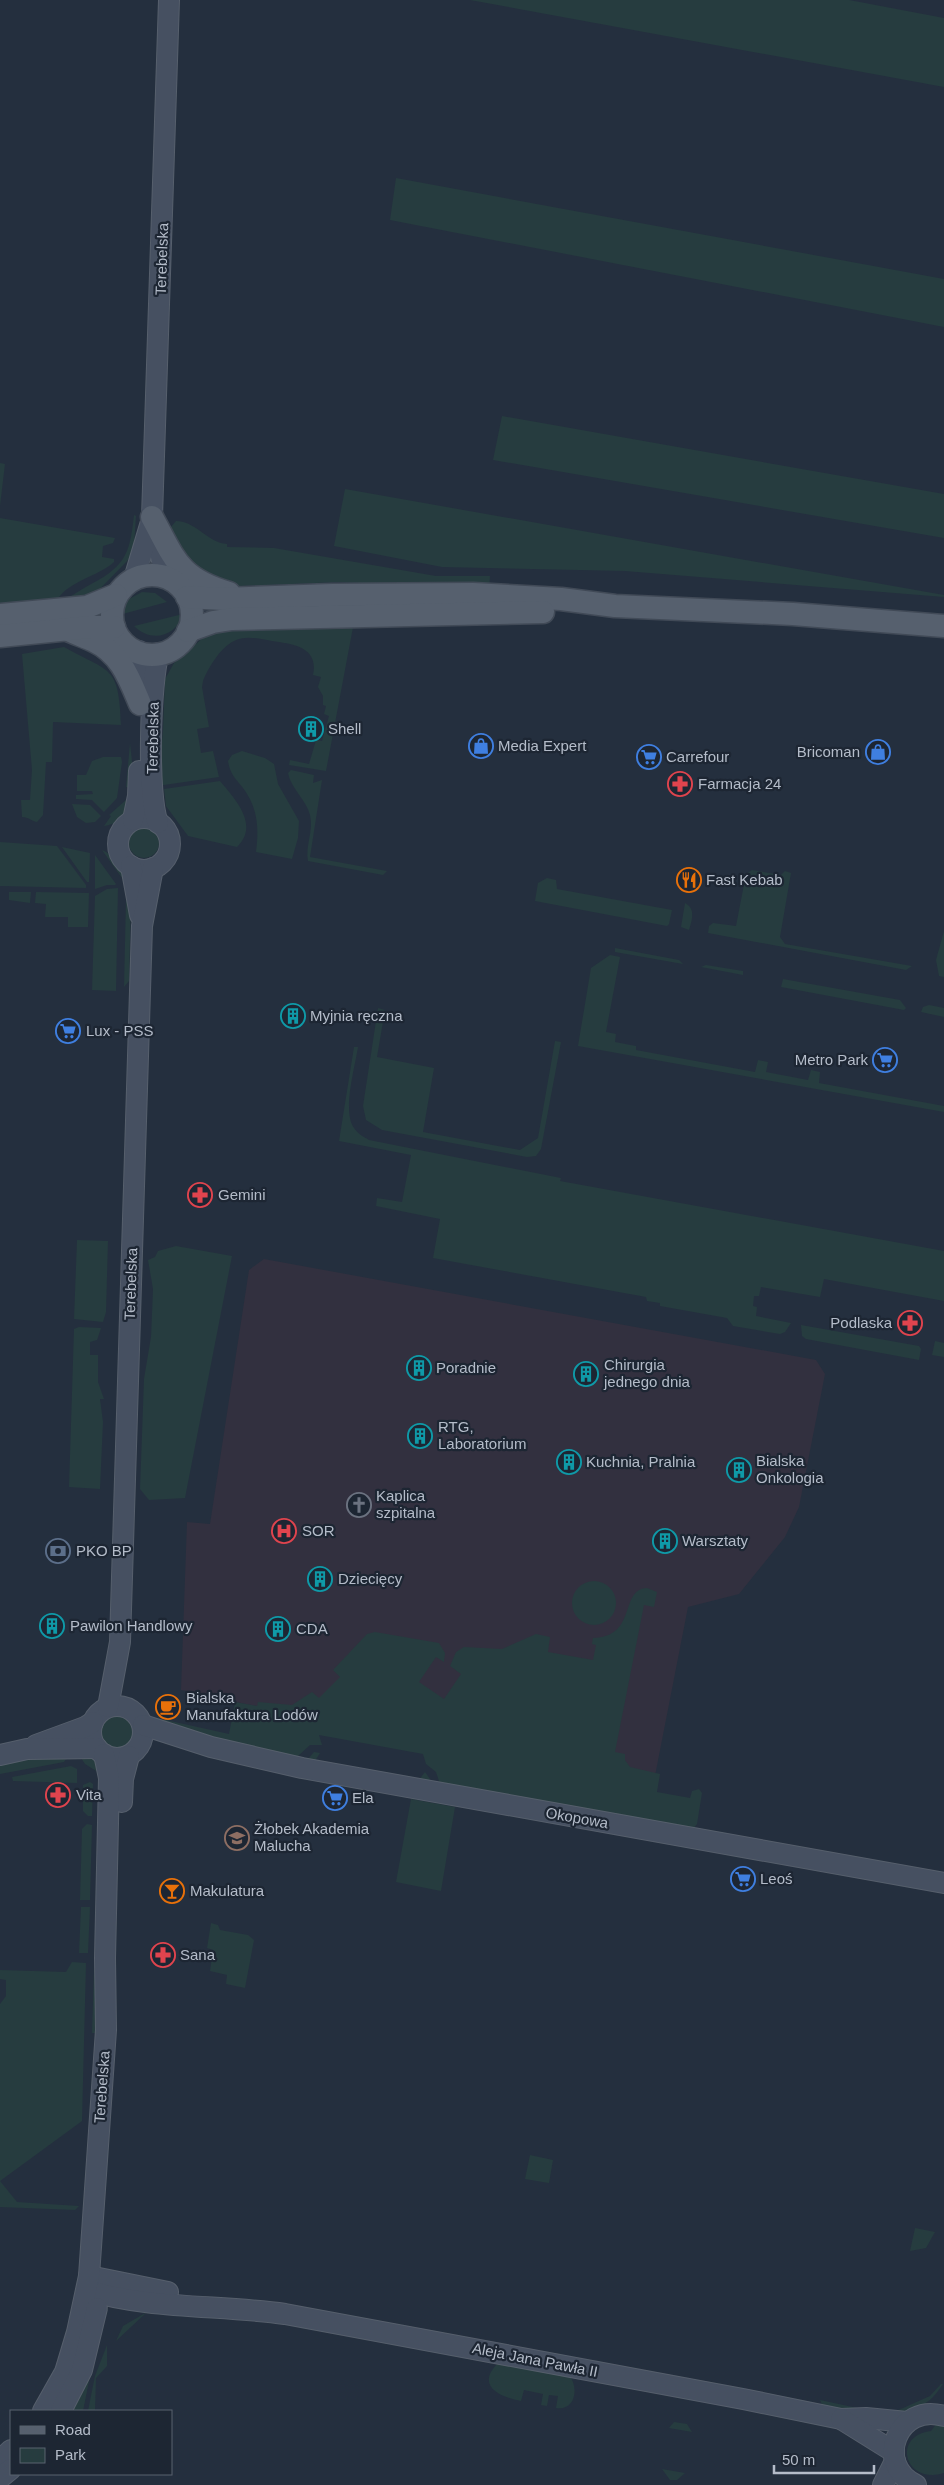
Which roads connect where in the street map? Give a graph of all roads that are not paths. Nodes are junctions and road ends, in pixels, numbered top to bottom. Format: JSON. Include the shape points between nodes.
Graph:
{"nodes":[{"id":1,"x":169,"y":0,"type":"edge"},
{"id":2,"x":152,"y":517,"type":"junction"},
{"id":3,"x":166,"y":578,"type":"junction"},
{"id":4,"x":134,"y":579,"type":"junction"},
{"id":5,"x":116,"y":595,"type":"junction"},
{"id":6,"x":187,"y":597,"type":"junction"},
{"id":7,"x":246,"y":598,"type":"junction"},
{"id":8,"x":615,"y":606,"type":"junction"},
{"id":9,"x":0,"y":615,"type":"edge"},
{"id":10,"x":944,"y":626,"type":"edge"},
{"id":11,"x":114,"y":627,"type":"junction"},
{"id":12,"x":67,"y":630,"type":"junction"},
{"id":13,"x":188,"y":631,"type":"junction"},
{"id":14,"x":0,"y":636,"type":"edge"},
{"id":15,"x":149,"y":652,"type":"junction"},
{"id":16,"x":140,"y":704,"type":"junction"},
{"id":17,"x":133,"y":820,"type":"junction"},
{"id":18,"x":158,"y":822,"type":"junction"},
{"id":19,"x":131,"y":866,"type":"junction"},
{"id":20,"x":154,"y":868,"type":"junction"},
{"id":21,"x":142,"y":926,"type":"junction"},
{"id":22,"x":120,"y":1642,"type":"junction"},
{"id":23,"x":108,"y":1707,"type":"junction"},
{"id":24,"x":138,"y":1718,"type":"junction"},
{"id":25,"x":93,"y":1722,"type":"junction"},
{"id":26,"x":211,"y":1747,"type":"junction"},
{"id":27,"x":27,"y":1749,"type":"junction"},
{"id":28,"x":100,"y":1751,"type":"junction"},
{"id":29,"x":134,"y":1751,"type":"junction"},
{"id":30,"x":0,"y":1755,"type":"edge"},
{"id":31,"x":944,"y":1884,"type":"edge"},
{"id":32,"x":94,"y":2285,"type":"junction"},
{"id":33,"x":130,"y":2300,"type":"junction"},
{"id":34,"x":228,"y":2308,"type":"junction"},
{"id":35,"x":87,"y":2353,"type":"junction"},
{"id":36,"x":44,"y":2410,"type":"edge"},
{"id":37,"x":62,"y":2410,"type":"edge"},
{"id":38,"x":942,"y":2411,"type":"edge"},
{"id":39,"x":841,"y":2419,"type":"junction"},
{"id":40,"x":908,"y":2422,"type":"junction"},
{"id":41,"x":10,"y":2451,"type":"edge"},
{"id":42,"x":894,"y":2457,"type":"junction"},
{"id":43,"x":0,"y":2460,"type":"edge"},
{"id":44,"x":10,"y":2470,"type":"edge"},
{"id":45,"x":0,"y":2478,"type":"edge"},
{"id":46,"x":883,"y":2485,"type":"edge"},
{"id":47,"x":913,"y":2485,"type":"edge"}],
"edges":[{"from":1,"to":2,"type":"street","name":"Terebelska"},
{"from":2,"to":3,"type":"street","name":"Terebelska"},
{"from":2,"to":4,"type":"street","name":"Terebelska"},
{"from":2,"to":7,"type":"main road","via":[[174,559],[189,575],[209,586]]},
{"from":3,"to":4,"type":"main road","via":[[151,575]]},
{"from":3,"to":6,"type":"main road","via":[[179,586]]},
{"from":4,"to":5,"type":"main road"},
{"from":5,"to":9,"type":"main road","via":[[76,608]]},
{"from":5,"to":11,"type":"main road","via":[[112,611]]},
{"from":6,"to":7,"type":"main road"},
{"from":6,"to":13,"type":"main road","via":[[191,614]]},
{"from":7,"to":8,"type":"main road","via":[[459,594],[561,599]]},
{"from":8,"to":10,"type":"main road","via":[[784,613]]},
{"from":8,"to":13,"type":"main road","via":[[560,611],[232,619],[204,624]]},
{"from":11,"to":12,"type":"main road"},
{"from":11,"to":15,"type":"main road","via":[[123,642]]},
{"from":12,"to":14,"type":"main road"},
{"from":12,"to":16,"type":"main road","via":[[94,641],[113,654],[126,671]]},
{"from":13,"to":15,"type":"main road","via":[[179,645]]},
{"from":15,"to":16,"type":"street","name":"Terebelska","via":[[141,673]]},
{"from":15,"to":18,"type":"street","name":"Terebelska","via":[[154,674],[152,796]]},
{"from":16,"to":17,"type":"street","name":"Terebelska","via":[[138,796]]},
{"from":17,"to":18,"type":"street","via":[[145,818]]},
{"from":17,"to":19,"type":"street","via":[[123,828],[118,840],[122,857]]},
{"from":18,"to":20,"type":"street","via":[[168,836],[169,848],[162,862]]},
{"from":19,"to":20,"type":"street"},
{"from":19,"to":21,"type":"street","name":"Terebelska"},
{"from":20,"to":21,"type":"street","name":"Terebelska"},
{"from":21,"to":22,"type":"street","name":"Terebelska"},
{"from":22,"to":23,"type":"street","name":"Terebelska"},
{"from":22,"to":24,"type":"street","name":"Terebelska","via":[[126,1688]]},
{"from":23,"to":24,"type":"street","via":[[124,1707]]},
{"from":23,"to":25,"type":"street"},
{"from":24,"to":26,"type":"street","name":"Okopowa"},
{"from":24,"to":29,"type":"street","via":[[142,1740]]},
{"from":25,"to":27,"type":"street"},
{"from":25,"to":28,"type":"street","via":[[91,1736]]},
{"from":26,"to":29,"type":"street","name":"Okopowa"},
{"from":26,"to":31,"type":"street","name":"Okopowa","via":[[302,1768]]},
{"from":27,"to":28,"type":"street"},
{"from":27,"to":30,"type":"street"},
{"from":28,"to":29,"type":"street","via":[[115,1758]]},
{"from":28,"to":32,"type":"street","name":"Terebelska","via":[[110,1778],[106,2030]]},
{"from":29,"to":32,"type":"street","name":"Terebelska","via":[[123,1778],[110,2172]]},
{"from":32,"to":33,"type":"street","name":"Aleja Jana Pawła II"},
{"from":32,"to":34,"type":"street","name":"Aleja Jana Pawła II","via":[[177,2294]]},
{"from":32,"to":35,"type":"street","name":"Terebelska"},
{"from":32,"to":36,"type":"street","name":"Terebelska","via":[[65,2372]]},
{"from":33,"to":34,"type":"street","name":"Aleja Jana Pawła II"},
{"from":33,"to":35,"type":"street","name":"Terebelska","via":[[115,2307],[104,2319]]},
{"from":34,"to":39,"type":"street","name":"Aleja Jana Pawła II","via":[[285,2314]]},
{"from":35,"to":37,"type":"street","name":"Terebelska","via":[[76,2384]]},
{"from":38,"to":40,"type":"street","via":[[921,2415]]},
{"from":39,"to":40,"type":"street","name":"Aleja Jana Pawła II"},
{"from":39,"to":42,"type":"street","name":"Aleja Jana Pawła II"},
{"from":40,"to":42,"type":"street","via":[[897,2435]]},
{"from":41,"to":43,"type":"street"},
{"from":42,"to":46,"type":"street"},
{"from":42,"to":47,"type":"street","via":[[902,2474]]},
{"from":44,"to":45,"type":"street"}]}
